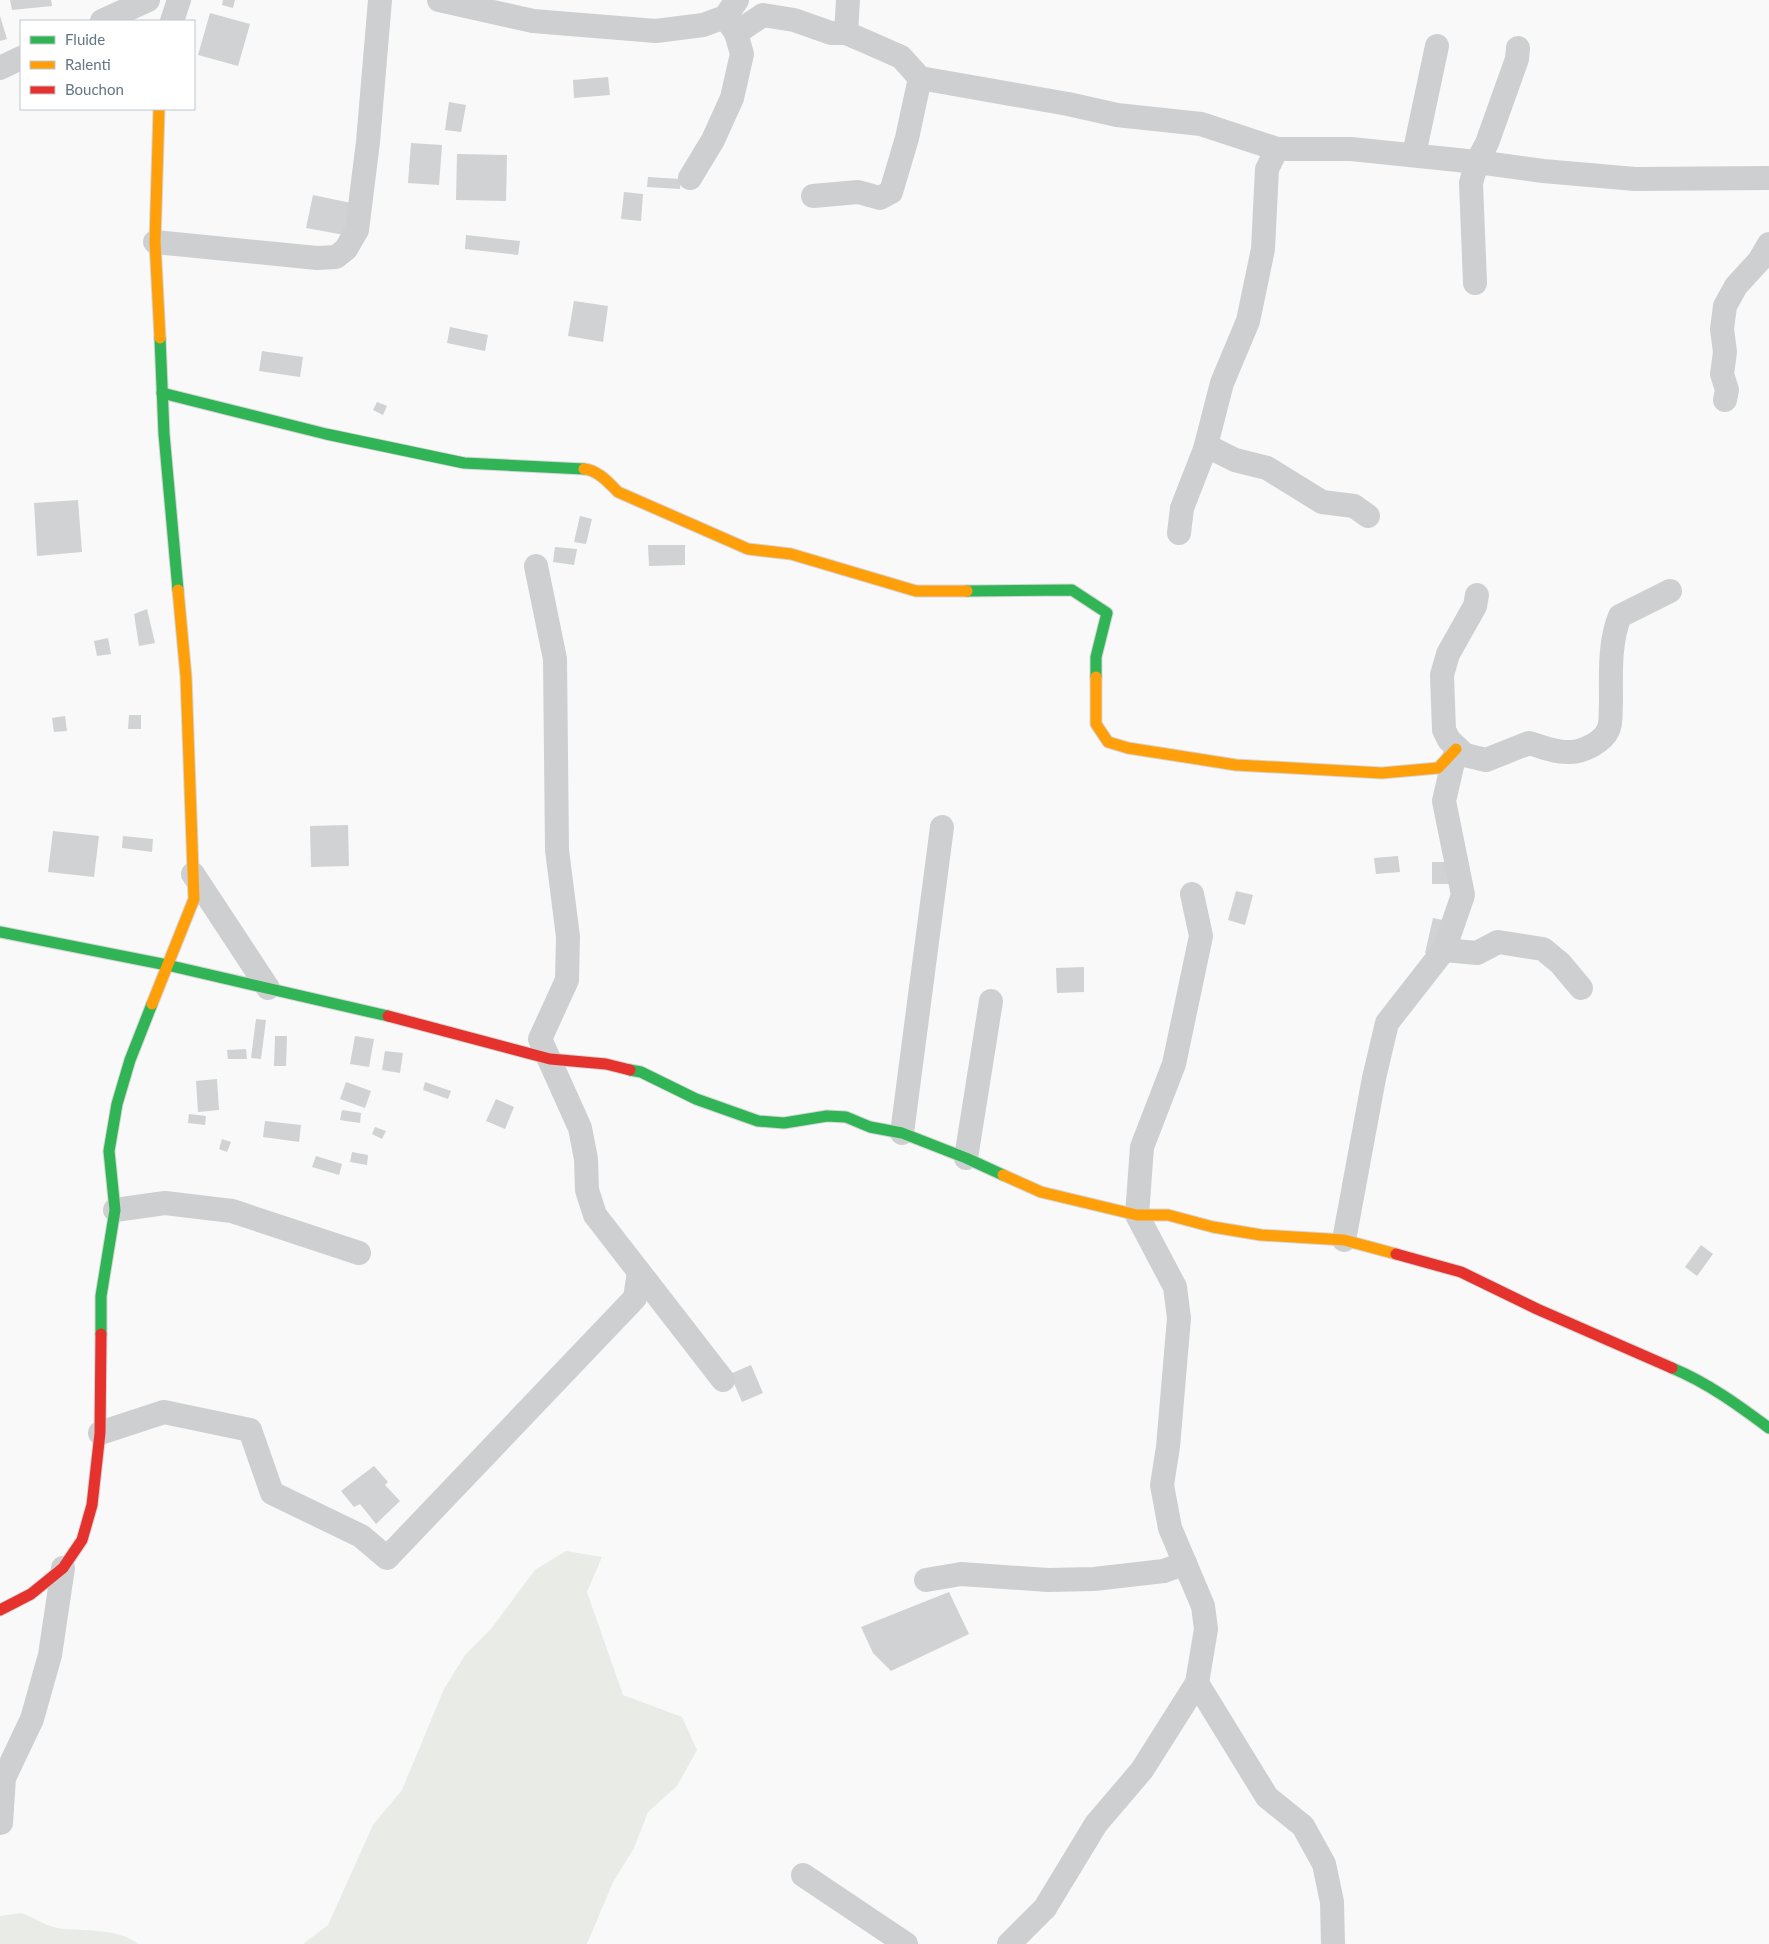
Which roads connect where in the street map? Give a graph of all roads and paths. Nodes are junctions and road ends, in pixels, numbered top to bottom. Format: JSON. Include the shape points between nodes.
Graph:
{"nodes":[{"id":1,"x":148,"y":0,"type":"edge"},
{"id":2,"x":179,"y":0,"type":"edge"},
{"id":3,"x":380,"y":0,"type":"edge"},
{"id":4,"x":439,"y":0,"type":"edge"},
{"id":5,"x":848,"y":0,"type":"edge"},
{"id":6,"x":733,"y":17,"type":"edge"},
{"id":7,"x":104,"y":20,"type":"edge"},
{"id":8,"x":172,"y":20,"type":"edge"},
{"id":9,"x":846,"y":33,"type":"junction"},
{"id":10,"x":1437,"y":46,"type":"dead end"},
{"id":11,"x":1518,"y":48,"type":"dead end"},
{"id":12,"x":20,"y":58,"type":"edge"},
{"id":13,"x":0,"y":68,"type":"edge"},
{"id":14,"x":920,"y":78,"type":"junction"},
{"id":15,"x":160,"y":110,"type":"edge"},
{"id":16,"x":1277,"y":149,"type":"junction"},
{"id":17,"x":1418,"y":155,"type":"junction"},
{"id":18,"x":1476,"y":162,"type":"junction"},
{"id":19,"x":690,"y":178,"type":"dead end"},
{"id":20,"x":1769,"y":178,"type":"edge"},
{"id":21,"x":813,"y":196,"type":"dead end"},
{"id":22,"x":155,"y":242,"type":"junction"},
{"id":23,"x":1769,"y":244,"type":"edge"},
{"id":24,"x":1475,"y":283,"type":"dead end"},
{"id":25,"x":162,"y":393,"type":"junction"},
{"id":26,"x":1724,"y":400,"type":"dead end"},
{"id":27,"x":1205,"y":449,"type":"junction"},
{"id":28,"x":1368,"y":516,"type":"dead end"},
{"id":29,"x":1179,"y":533,"type":"dead end"},
{"id":30,"x":536,"y":566,"type":"dead end"},
{"id":31,"x":1670,"y":591,"type":"dead end"},
{"id":32,"x":1477,"y":595,"type":"dead end"},
{"id":33,"x":1456,"y":749,"type":"junction"},
{"id":34,"x":942,"y":827,"type":"dead end"},
{"id":35,"x":193,"y":874,"type":"junction"},
{"id":36,"x":1192,"y":894,"type":"dead end"},
{"id":37,"x":0,"y":932,"type":"edge"},
{"id":38,"x":1444,"y":950,"type":"junction"},
{"id":39,"x":167,"y":965,"type":"junction"},
{"id":40,"x":268,"y":988,"type":"junction"},
{"id":41,"x":1581,"y":988,"type":"dead end"},
{"id":42,"x":991,"y":1001,"type":"dead end"},
{"id":43,"x":550,"y":1059,"type":"junction"},
{"id":44,"x":902,"y":1133,"type":"junction"},
{"id":45,"x":966,"y":1158,"type":"junction"},
{"id":46,"x":115,"y":1210,"type":"junction"},
{"id":47,"x":1137,"y":1215,"type":"junction"},
{"id":48,"x":1344,"y":1240,"type":"junction"},
{"id":49,"x":359,"y":1252,"type":"dead end"},
{"id":50,"x":639,"y":1272,"type":"junction"},
{"id":51,"x":723,"y":1380,"type":"dead end"},
{"id":52,"x":1769,"y":1428,"type":"edge"},
{"id":53,"x":100,"y":1433,"type":"junction"},
{"id":54,"x":1185,"y":1563,"type":"junction"},
{"id":55,"x":63,"y":1568,"type":"junction"},
{"id":56,"x":926,"y":1580,"type":"dead end"},
{"id":57,"x":0,"y":1610,"type":"edge"},
{"id":58,"x":1197,"y":1683,"type":"junction"},
{"id":59,"x":1,"y":1823,"type":"edge"},
{"id":60,"x":803,"y":1875,"type":"dead end"},
{"id":61,"x":906,"y":1944,"type":"edge"},
{"id":62,"x":1010,"y":1944,"type":"edge"},
{"id":63,"x":1333,"y":1944,"type":"edge"}],
"edges":[{"from":1,"to":7,"type":"street"},
{"from":2,"to":8,"type":"street"},
{"from":3,"to":22,"type":"street","via":[[357,230],[346,249],[336,257],[317,258]]},
{"from":4,"to":6,"type":"street","via":[[533,20],[656,31],[703,25]]},
{"from":5,"to":9,"type":"street"},
{"from":6,"to":9,"type":"street","via":[[763,15],[794,20],[831,33]]},
{"from":6,"to":19,"type":"street","via":[[742,54],[732,98],[713,140]]},
{"from":9,"to":14,"type":"street","via":[[901,57]]},
{"from":10,"to":17,"type":"street","via":[[1416,145]]},
{"from":11,"to":18,"type":"street","via":[[1487,143]]},
{"from":12,"to":13,"type":"street"},
{"from":14,"to":16,"type":"street","via":[[1117,115],[1201,124]]},
{"from":14,"to":21,"type":"street","via":[[891,192],[880,198],[858,192]]},
{"from":15,"to":22,"type":"street"},
{"from":16,"to":17,"type":"street","via":[[1351,149]]},
{"from":16,"to":27,"type":"street","via":[[1267,169],[1263,249],[1248,321],[1222,383]]},
{"from":17,"to":18,"type":"street"},
{"from":18,"to":20,"type":"street","via":[[1635,178]]},
{"from":18,"to":24,"type":"street","via":[[1472,183]]},
{"from":22,"to":25,"type":"street"},
{"from":23,"to":26,"type":"street","via":[[1759,261],[1736,286],[1726,306],[1722,329],[1725,352],[1722,374],[1727,390]]},
{"from":25,"to":33,"type":"street","via":[[326,434],[464,463],[588,469],[604,478],[618,492],[748,549],[790,554],[916,591],[1072,590],[1108,613],[1096,657],[1096,724],[1108,742],[1128,748],[1236,764],[1382,773],[1438,768]]},
{"from":25,"to":35,"type":"street","via":[[186,677]]},
{"from":27,"to":28,"type":"street","via":[[1267,468],[1322,502],[1354,506]]},
{"from":27,"to":29,"type":"street","via":[[1182,508]]},
{"from":30,"to":43,"type":"street","via":[[555,659],[557,850],[568,936],[567,980],[540,1039]]},
{"from":31,"to":33,"type":"street","via":[[1620,616],[1615,626],[1609,730],[1592,746],[1571,752],[1549,750],[1529,743],[1486,760],[1465,755]]},
{"from":32,"to":33,"type":"street","via":[[1475,606],[1448,654],[1442,675],[1444,730]]},
{"from":33,"to":38,"type":"street","via":[[1444,802],[1462,895]]},
{"from":34,"to":44,"type":"street"},
{"from":35,"to":39,"type":"street","via":[[194,899]]},
{"from":35,"to":40,"type":"street"},
{"from":36,"to":47,"type":"street","via":[[1201,936],[1174,1064],[1142,1147]]},
{"from":37,"to":39,"type":"street"},
{"from":38,"to":41,"type":"street","via":[[1478,952],[1498,942],[1543,950],[1560,963]]},
{"from":38,"to":48,"type":"street","via":[[1388,1024],[1374,1078]]},
{"from":39,"to":40,"type":"street"},
{"from":39,"to":46,"type":"street","via":[[130,1060],[117,1104],[109,1151]]},
{"from":40,"to":43,"type":"street","via":[[370,1011]]},
{"from":42,"to":45,"type":"street"},
{"from":43,"to":44,"type":"street","via":[[606,1064],[642,1072],[696,1099],[758,1121],[784,1123],[827,1116],[846,1117],[870,1127]]},
{"from":43,"to":50,"type":"street","via":[[580,1128],[587,1190],[595,1215]]},
{"from":44,"to":45,"type":"street"},
{"from":45,"to":47,"type":"street","via":[[1041,1192]]},
{"from":46,"to":49,"type":"street","via":[[164,1203],[232,1212]]},
{"from":46,"to":53,"type":"street","via":[[101,1296]]},
{"from":47,"to":48,"type":"street","via":[[1168,1215],[1213,1227],[1261,1234]]},
{"from":47,"to":54,"type":"street","via":[[1175,1287],[1180,1318],[1162,1485],[1170,1528]]},
{"from":48,"to":52,"type":"street","via":[[1461,1272],[1693,1377],[1729,1398]]},
{"from":50,"to":51,"type":"street"},
{"from":50,"to":53,"type":"street","via":[[635,1298],[387,1558],[361,1536],[272,1493],[250,1430],[164,1412]]},
{"from":53,"to":55,"type":"street","via":[[92,1505],[82,1540]]},
{"from":54,"to":56,"type":"street","via":[[1164,1571],[1094,1579],[1048,1580],[961,1574]]},
{"from":54,"to":58,"type":"street","via":[[1203,1606],[1206,1629]]},
{"from":55,"to":57,"type":"street","via":[[31,1594]]},
{"from":55,"to":59,"type":"street","via":[[50,1655],[32,1719],[4,1778]]},
{"from":58,"to":62,"type":"street","via":[[1142,1770],[1096,1824],[1045,1908]]},
{"from":58,"to":63,"type":"street","via":[[1267,1797],[1303,1826],[1324,1864],[1332,1902]]},
{"from":60,"to":61,"type":"street"}]}
